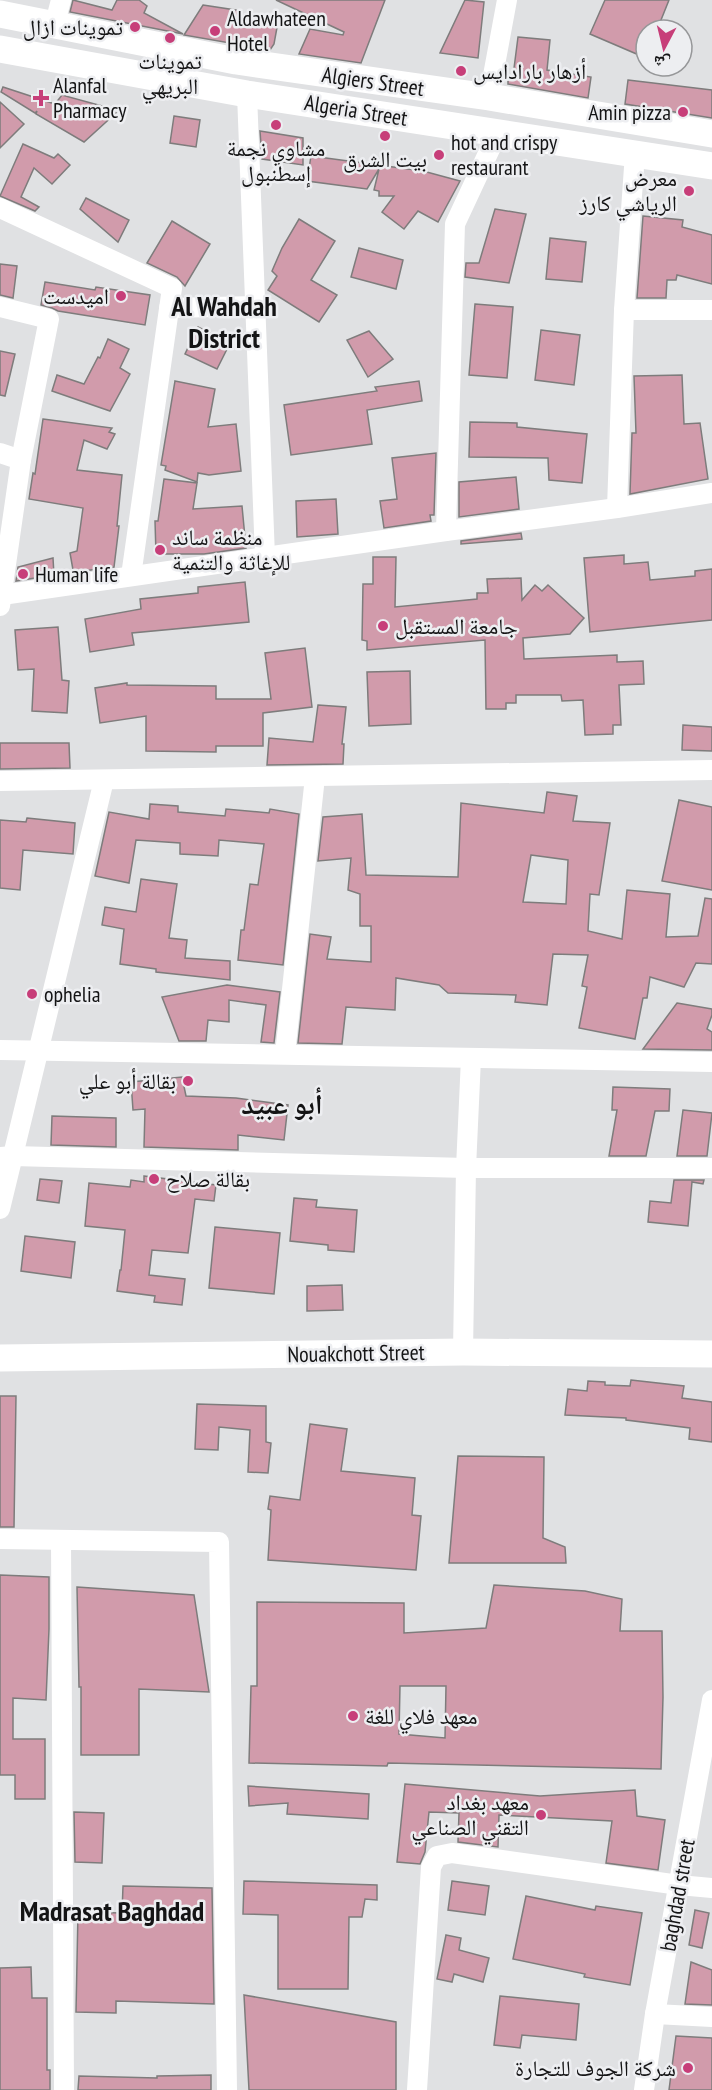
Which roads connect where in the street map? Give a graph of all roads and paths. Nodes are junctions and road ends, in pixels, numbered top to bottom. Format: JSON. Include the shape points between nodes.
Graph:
{"nodes":[{"id":1,"x":507,"y":0,"type":"edge"},
{"id":2,"x":58,"y":12,"type":"edge"},
{"id":3,"x":0,"y":14,"type":"edge"},
{"id":4,"x":0,"y":49,"type":"edge"},
{"id":5,"x":236,"y":61,"type":"junction"},
{"id":6,"x":247,"y":94,"type":"junction"},
{"id":7,"x":489,"y":97,"type":"junction"},
{"id":8,"x":498,"y":132,"type":"junction"},
{"id":9,"x":712,"y":134,"type":"edge"},
{"id":10,"x":635,"y":153,"type":"junction"},
{"id":11,"x":712,"y":166,"type":"edge"},
{"id":12,"x":0,"y":208,"type":"edge"},
{"id":13,"x":256,"y":306,"type":"junction"},
{"id":14,"x":0,"y":307,"type":"edge"},
{"id":15,"x":169,"y":308,"type":"junction"},
{"id":16,"x":624,"y":310,"type":"junction"},
{"id":17,"x":712,"y":310,"type":"edge"},
{"id":18,"x":0,"y":453,"type":"edge"},
{"id":19,"x":21,"y":460,"type":"junction"},
{"id":20,"x":712,"y":492,"type":"edge"},
{"id":21,"x":616,"y":508,"type":"junction"},
{"id":22,"x":446,"y":531,"type":"junction"},
{"id":23,"x":265,"y":557,"type":"junction"},
{"id":24,"x":131,"y":576,"type":"junction"},
{"id":25,"x":1,"y":600,"type":"edge"},
{"id":26,"x":712,"y":770,"type":"edge"},
{"id":27,"x":315,"y":777,"type":"junction"},
{"id":28,"x":104,"y":780,"type":"junction"},
{"id":29,"x":0,"y":781,"type":"edge"},
{"id":30,"x":0,"y":1050,"type":"edge"},
{"id":31,"x":39,"y":1051,"type":"junction"},
{"id":32,"x":285,"y":1054,"type":"junction"},
{"id":33,"x":471,"y":1058,"type":"junction"},
{"id":34,"x":712,"y":1062,"type":"edge"},
{"id":35,"x":7,"y":1156,"type":"edge"},
{"id":36,"x":466,"y":1168,"type":"junction"},
{"id":37,"x":712,"y":1168,"type":"edge"},
{"id":38,"x":0,"y":1209,"type":"edge"},
{"id":39,"x":463,"y":1352,"type":"junction"},
{"id":40,"x":712,"y":1354,"type":"edge"},
{"id":41,"x":0,"y":1358,"type":"edge"},
{"id":42,"x":0,"y":1539,"type":"edge"},
{"id":43,"x":61,"y":1540,"type":"junction"},
{"id":44,"x":712,"y":1700,"type":"edge"},
{"id":45,"x":679,"y":1886,"type":"junction"},
{"id":46,"x":712,"y":1888,"type":"edge"},
{"id":47,"x":655,"y":2014,"type":"junction"},
{"id":48,"x":712,"y":2018,"type":"edge"},
{"id":49,"x":64,"y":2090,"type":"edge"},
{"id":50,"x":227,"y":2090,"type":"edge"},
{"id":51,"x":417,"y":2090,"type":"edge"},
{"id":52,"x":644,"y":2090,"type":"edge"}],
"edges":[{"from":1,"to":7,"type":"street"},
{"from":2,"to":3,"type":"main road","name":"Algiers Street"},
{"from":2,"to":5,"type":"main road","name":"Algiers Street"},
{"from":4,"to":6,"type":"main road","name":"Algeria Street"},
{"from":5,"to":6,"type":"main road"},
{"from":5,"to":7,"type":"main road","name":"Algiers Street"},
{"from":6,"to":8,"type":"main road","name":"Algeria Street"},
{"from":6,"to":13,"type":"street"},
{"from":7,"to":9,"type":"main road","name":"Algiers Street"},
{"from":8,"to":10,"type":"main road","name":"Algeria Street"},
{"from":8,"to":22,"type":"street","via":[[455,224]]},
{"from":10,"to":11,"type":"main road","name":"Algeria Street"},
{"from":10,"to":16,"type":"street"},
{"from":12,"to":15,"type":"street","via":[[172,288]]},
{"from":13,"to":15,"type":"street"},
{"from":13,"to":23,"type":"street"},
{"from":14,"to":19,"type":"street","via":[[49,319]]},
{"from":15,"to":24,"type":"street"},
{"from":16,"to":17,"type":"street"},
{"from":16,"to":21,"type":"street"},
{"from":18,"to":19,"type":"street"},
{"from":19,"to":25,"type":"street"},
{"from":20,"to":21,"type":"street"},
{"from":21,"to":22,"type":"street"},
{"from":22,"to":23,"type":"street"},
{"from":23,"to":24,"type":"street"},
{"from":24,"to":25,"type":"street"},
{"from":26,"to":27,"type":"street"},
{"from":27,"to":28,"type":"street"},
{"from":27,"to":32,"type":"street"},
{"from":28,"to":29,"type":"street"},
{"from":28,"to":31,"type":"street"},
{"from":30,"to":31,"type":"street"},
{"from":31,"to":32,"type":"street"},
{"from":31,"to":35,"type":"street"},
{"from":32,"to":33,"type":"street"},
{"from":33,"to":34,"type":"street"},
{"from":33,"to":36,"type":"street"},
{"from":35,"to":36,"type":"street"},
{"from":35,"to":38,"type":"street"},
{"from":36,"to":37,"type":"street"},
{"from":36,"to":39,"type":"street"},
{"from":39,"to":40,"type":"main road","name":"Nouakchott Street"},
{"from":39,"to":41,"type":"main road","name":"Nouakchott Street"},
{"from":42,"to":43,"type":"street"},
{"from":43,"to":49,"type":"street"},
{"from":43,"to":50,"type":"street","via":[[219,1542]]},
{"from":44,"to":45,"type":"street","name":"baghdad street"},
{"from":45,"to":46,"type":"street"},
{"from":45,"to":47,"type":"street","name":"baghdad street"},
{"from":45,"to":51,"type":"street","via":[[452,1853],[437,1856],[431,1867]]},
{"from":47,"to":48,"type":"street"},
{"from":47,"to":52,"type":"street","name":"baghdad street"}]}
